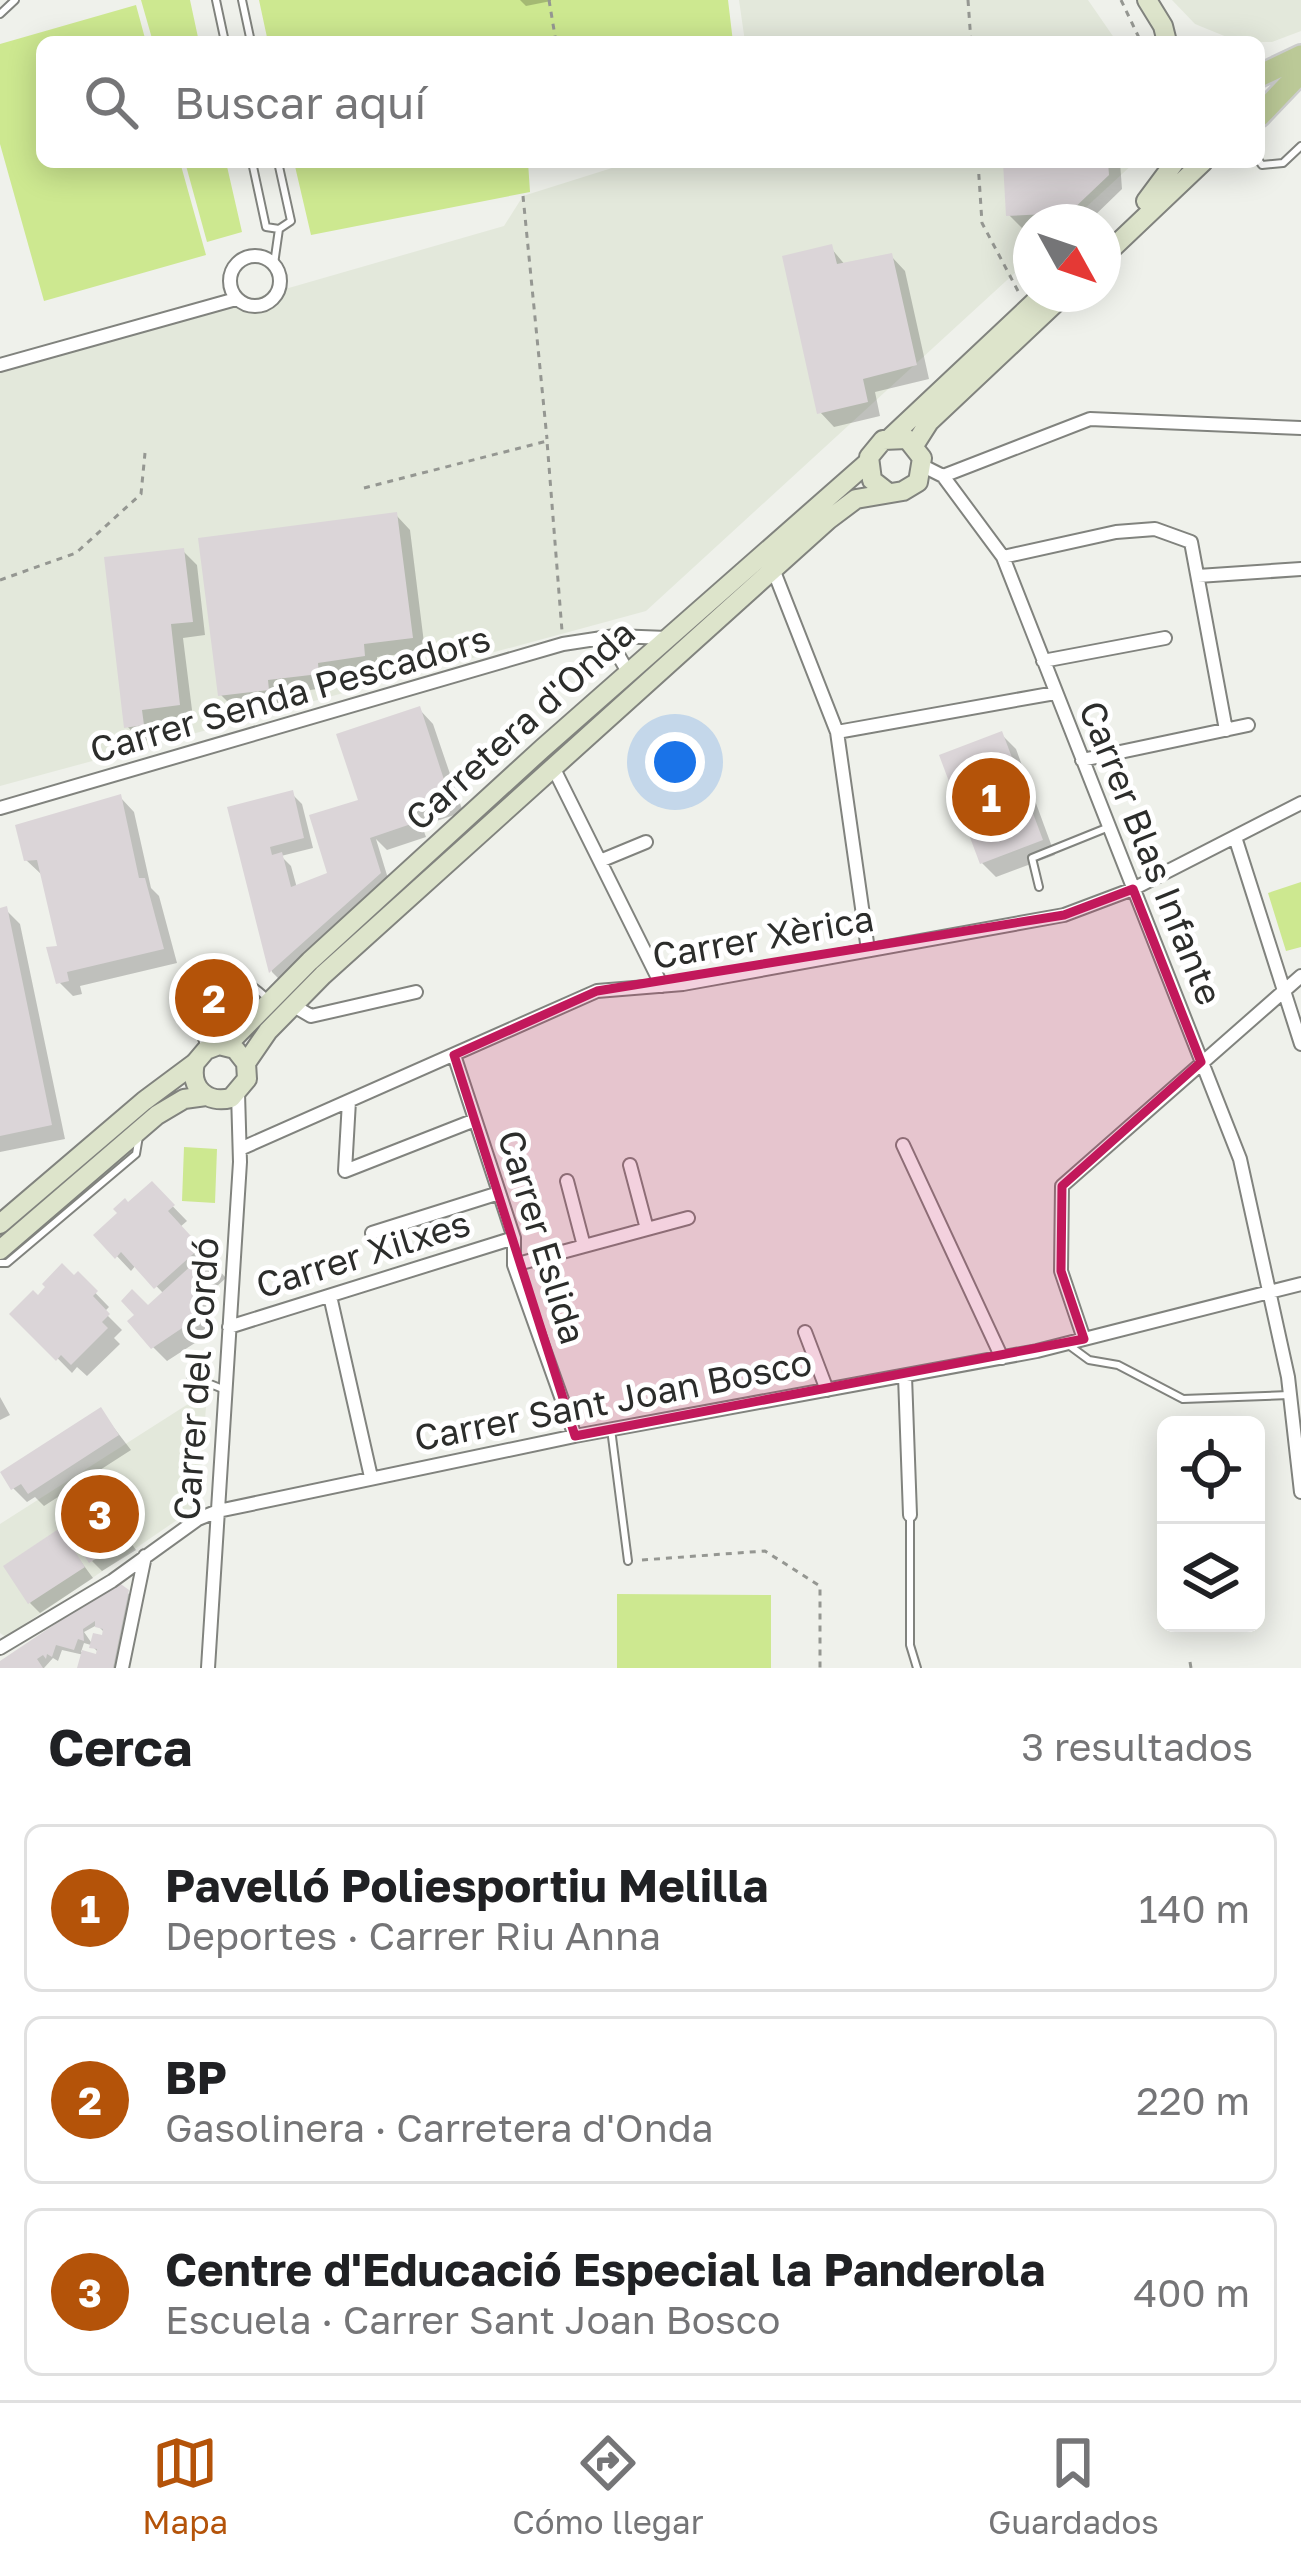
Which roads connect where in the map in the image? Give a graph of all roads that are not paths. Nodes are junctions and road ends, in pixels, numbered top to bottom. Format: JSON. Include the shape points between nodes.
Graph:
{"nodes":[{"id":1,"x":15,"y":0,"type":"edge"},
{"id":2,"x":216,"y":0,"type":"edge"},
{"id":3,"x":242,"y":0,"type":"edge"},
{"id":4,"x":1147,"y":0,"type":"edge"},
{"id":5,"x":0,"y":14,"type":"edge"},
{"id":6,"x":1165,"y":34,"type":"edge"},
{"id":7,"x":224,"y":36,"type":"edge"},
{"id":8,"x":250,"y":36,"type":"edge"},
{"id":9,"x":1301,"y":56,"type":"edge"},
{"id":10,"x":1301,"y":72,"type":"edge"},
{"id":11,"x":1265,"y":73,"type":"edge"},
{"id":12,"x":1265,"y":110,"type":"edge"},
{"id":13,"x":1301,"y":146,"type":"edge"},
{"id":14,"x":1265,"y":165,"type":"edge"},
{"id":15,"x":252,"y":168,"type":"edge"},
{"id":16,"x":279,"y":168,"type":"edge"},
{"id":17,"x":1170,"y":168,"type":"edge"},
{"id":18,"x":1197,"y":168,"type":"edge"},
{"id":19,"x":1121,"y":224,"type":"edge"},
{"id":20,"x":279,"y":229,"type":"junction"},
{"id":21,"x":1121,"y":240,"type":"edge"},
{"id":22,"x":274,"y":264,"type":"junction"},
{"id":23,"x":236,"y":299,"type":"junction"},
{"id":24,"x":1023,"y":312,"type":"edge"},
{"id":25,"x":1046,"y":312,"type":"edge"},
{"id":26,"x":0,"y":365,"type":"edge"},
{"id":27,"x":1301,"y":428,"type":"edge"},
{"id":28,"x":891,"y":437,"type":"junction"},
{"id":29,"x":915,"y":445,"type":"junction"},
{"id":30,"x":867,"y":463,"type":"junction"},
{"id":31,"x":923,"y":466,"type":"junction"},
{"id":32,"x":943,"y":476,"type":"junction"},
{"id":33,"x":886,"y":491,"type":"junction"},
{"id":34,"x":1003,"y":556,"type":"junction"},
{"id":35,"x":772,"y":569,"type":"junction"},
{"id":36,"x":1301,"y":569,"type":"edge"},
{"id":37,"x":1198,"y":576,"type":"junction"},
{"id":38,"x":667,"y":638,"type":"junction"},
{"id":39,"x":1165,"y":638,"type":"dead end"},
{"id":40,"x":597,"y":640,"type":"junction"},
{"id":41,"x":1043,"y":661,"type":"junction"},
{"id":42,"x":628,"y":672,"type":"junction"},
{"id":43,"x":1055,"y":693,"type":"junction"},
{"id":44,"x":1248,"y":725,"type":"dead end"},
{"id":45,"x":1226,"y":730,"type":"junction"},
{"id":46,"x":837,"y":732,"type":"junction"},
{"id":47,"x":1082,"y":760,"type":"junction"},
{"id":48,"x":553,"y":767,"type":"junction"},
{"id":49,"x":1301,"y":803,"type":"edge"},
{"id":50,"x":0,"y":808,"type":"edge"},
{"id":51,"x":1108,"y":827,"type":"junction"},
{"id":52,"x":1235,"y":837,"type":"junction"},
{"id":53,"x":646,"y":842,"type":"dead end"},
{"id":54,"x":600,"y":861,"type":"junction"},
{"id":55,"x":1039,"y":887,"type":"dead end"},
{"id":56,"x":1133,"y":889,"type":"junction"},
{"id":57,"x":868,"y":950,"type":"junction"},
{"id":58,"x":1301,"y":976,"type":"edge"},
{"id":59,"x":662,"y":986,"type":"junction"},
{"id":60,"x":1284,"y":990,"type":"junction"},
{"id":61,"x":416,"y":992,"type":"dead end"},
{"id":62,"x":269,"y":1000,"type":"junction"},
{"id":63,"x":292,"y":1006,"type":"junction"},
{"id":64,"x":1301,"y":1044,"type":"edge"},
{"id":65,"x":226,"y":1046,"type":"junction"},
{"id":66,"x":454,"y":1055,"type":"junction"},
{"id":67,"x":200,"y":1056,"type":"junction"},
{"id":68,"x":1202,"y":1062,"type":"junction"},
{"id":69,"x":246,"y":1063,"type":"junction"},
{"id":70,"x":238,"y":1093,"type":"junction"},
{"id":71,"x":206,"y":1096,"type":"junction"},
{"id":72,"x":349,"y":1101,"type":"junction"},
{"id":73,"x":475,"y":1120,"type":"junction"},
{"id":74,"x":140,"y":1130,"type":"junction"},
{"id":75,"x":903,"y":1145,"type":"dead end"},
{"id":76,"x":240,"y":1149,"type":"junction"},
{"id":77,"x":630,"y":1165,"type":"dead end"},
{"id":78,"x":566,"y":1181,"type":"dead end"},
{"id":79,"x":499,"y":1193,"type":"junction"},
{"id":80,"x":688,"y":1218,"type":"dead end"},
{"id":81,"x":0,"y":1224,"type":"edge"},
{"id":82,"x":646,"y":1229,"type":"junction"},
{"id":83,"x":372,"y":1233,"type":"dead end"},
{"id":84,"x":514,"y":1238,"type":"junction"},
{"id":85,"x":584,"y":1246,"type":"junction"},
{"id":86,"x":0,"y":1250,"type":"edge"},
{"id":87,"x":0,"y":1263,"type":"edge"},
{"id":88,"x":514,"y":1265,"type":"junction"},
{"id":89,"x":1301,"y":1284,"type":"edge"},
{"id":90,"x":1270,"y":1292,"type":"junction"},
{"id":91,"x":330,"y":1296,"type":"junction"},
{"id":92,"x":229,"y":1327,"type":"junction"},
{"id":93,"x":805,"y":1332,"type":"dead end"},
{"id":94,"x":1084,"y":1339,"type":"junction"},
{"id":95,"x":1067,"y":1344,"type":"junction"},
{"id":96,"x":1002,"y":1358,"type":"junction"},
{"id":97,"x":191,"y":1376,"type":"dead end"},
{"id":98,"x":905,"y":1376,"type":"junction"},
{"id":99,"x":225,"y":1390,"type":"junction"},
{"id":100,"x":827,"y":1390,"type":"junction"},
{"id":101,"x":1290,"y":1395,"type":"junction"},
{"id":102,"x":611,"y":1429,"type":"junction"},
{"id":103,"x":575,"y":1436,"type":"junction"},
{"id":104,"x":370,"y":1478,"type":"junction"},
{"id":105,"x":1301,"y":1492,"type":"edge"},
{"id":106,"x":218,"y":1511,"type":"junction"},
{"id":107,"x":910,"y":1515,"type":"joint"},
{"id":108,"x":145,"y":1555,"type":"junction"},
{"id":109,"x":628,"y":1561,"type":"road end"},
{"id":110,"x":0,"y":1648,"type":"edge"},
{"id":111,"x":122,"y":1668,"type":"edge"},
{"id":112,"x":208,"y":1668,"type":"edge"},
{"id":113,"x":917,"y":1668,"type":"edge"}],
"edges":[{"from":1,"to":5,"type":"lane"},
{"from":2,"to":7,"type":"lane"},
{"from":3,"to":8,"type":"lane"},
{"from":4,"to":6,"type":"main road"},
{"from":9,"to":11,"type":"main road"},
{"from":10,"to":12,"type":"main road"},
{"from":13,"to":14,"type":"lane","via":[[1283,164]]},
{"from":15,"to":20,"type":"lane","via":[[266,227]]},
{"from":16,"to":20,"type":"lane","via":[[291,221]]},
{"from":17,"to":19,"type":"main road"},
{"from":18,"to":21,"type":"main road"},
{"from":20,"to":22,"type":"lane"},
{"from":22,"to":23,"type":"street","via":[[281,283],[272,301],[254,308]]},
{"from":22,"to":23,"type":"street","via":[[256,255],[237,262],[229,280]]},
{"from":23,"to":26,"type":"street"},
{"from":24,"to":28,"type":"main road"},
{"from":25,"to":29,"type":"main road","via":[[929,422]]},
{"from":27,"to":32,"type":"street","via":[[1090,419]]},
{"from":28,"to":29,"type":"main road"},
{"from":28,"to":30,"type":"main road","via":[[876,444]]},
{"from":29,"to":31,"type":"main road"},
{"from":30,"to":33,"type":"main road"},
{"from":30,"to":38,"type":"main road","name":"Carretera d'Onda"},
{"from":31,"to":32,"type":"street","name":"Carrer Blas Infante"},
{"from":31,"to":33,"type":"main road","via":[[911,488]]},
{"from":32,"to":34,"type":"street","name":"Carrer Blas Infante"},
{"from":33,"to":35,"type":"main road","name":"Carretera d'Onda","via":[[856,499]]},
{"from":34,"to":37,"type":"street","via":[[1155,529],[1191,542]]},
{"from":34,"to":41,"type":"street","name":"Carrer Blas Infante"},
{"from":35,"to":46,"type":"street"},
{"from":35,"to":48,"type":"main road","name":"Carretera d'Onda"},
{"from":36,"to":37,"type":"street"},
{"from":37,"to":45,"type":"street"},
{"from":38,"to":40,"type":"street","name":"Carrer Senda Pescadors"},
{"from":38,"to":42,"type":"main road","name":"Carretera d'Onda"},
{"from":39,"to":41,"type":"street"},
{"from":40,"to":42,"type":"street"},
{"from":40,"to":50,"type":"street","name":"Carrer Senda Pescadors"},
{"from":41,"to":43,"type":"street","name":"Carrer Blas Infante"},
{"from":42,"to":62,"type":"main road","name":"Carretera d'Onda"},
{"from":43,"to":46,"type":"street"},
{"from":43,"to":47,"type":"street","name":"Carrer Blas Infante"},
{"from":44,"to":45,"type":"street"},
{"from":45,"to":47,"type":"street"},
{"from":46,"to":57,"type":"street"},
{"from":47,"to":51,"type":"street","name":"Carrer Blas Infante"},
{"from":48,"to":54,"type":"street"},
{"from":48,"to":63,"type":"main road","name":"Carretera d'Onda"},
{"from":49,"to":52,"type":"street","name":"Carrer Xèrica"},
{"from":51,"to":55,"type":"lane","via":[[1032,857]]},
{"from":51,"to":56,"type":"street","name":"Carrer Blas Infante"},
{"from":52,"to":56,"type":"street","name":"Carrer Xèrica"},
{"from":52,"to":60,"type":"street"},
{"from":53,"to":54,"type":"street"},
{"from":54,"to":59,"type":"street"},
{"from":56,"to":57,"type":"street","name":"Carrer Xèrica","via":[[1064,915]]},
{"from":56,"to":68,"type":"street","name":"Carrer Blas Infante"},
{"from":57,"to":59,"type":"street","name":"Carrer Xèrica"},
{"from":58,"to":60,"type":"street"},
{"from":59,"to":66,"type":"street","name":"Carrer Xèrica","via":[[597,992]]},
{"from":60,"to":64,"type":"street"},
{"from":60,"to":68,"type":"street"},
{"from":61,"to":63,"type":"street","via":[[311,1016]]},
{"from":62,"to":65,"type":"main road","name":"Carretera d'Onda"},
{"from":62,"to":67,"type":"lane","via":[[237,971],[182,975]]},
{"from":63,"to":69,"type":"main road","name":"Carretera d'Onda"},
{"from":65,"to":67,"type":"main road"},
{"from":65,"to":69,"type":"main road"},
{"from":66,"to":72,"type":"street","name":"Carrer Xèrica"},
{"from":66,"to":73,"type":"street","name":"Carrer Eslida"},
{"from":67,"to":71,"type":"main road","via":[[194,1082]]},
{"from":67,"to":81,"type":"main road"},
{"from":68,"to":90,"type":"street","name":"Carrer Blas Infante","via":[[1240,1159]]},
{"from":68,"to":94,"type":"street","via":[[1062,1186],[1060,1271]]},
{"from":69,"to":70,"type":"main road"},
{"from":70,"to":71,"type":"main road"},
{"from":70,"to":76,"type":"street","name":"Carrer del Cordó"},
{"from":71,"to":74,"type":"main road","via":[[184,1099]]},
{"from":72,"to":73,"type":"street","via":[[345,1171]]},
{"from":72,"to":76,"type":"street","name":"Carrer Xèrica"},
{"from":73,"to":79,"type":"street","name":"Carrer Eslida"},
{"from":74,"to":86,"type":"main road"},
{"from":74,"to":87,"type":"lane","via":[[136,1154]]},
{"from":75,"to":96,"type":"street"},
{"from":76,"to":92,"type":"street","name":"Carrer del Cordó"},
{"from":77,"to":82,"type":"street"},
{"from":78,"to":85,"type":"street"},
{"from":79,"to":83,"type":"street"},
{"from":79,"to":84,"type":"street","name":"Carrer Eslida"},
{"from":80,"to":82,"type":"street","name":"Carrer Xilxes"},
{"from":82,"to":85,"type":"street","name":"Carrer Xilxes"},
{"from":84,"to":88,"type":"street","name":"Carrer Eslida"},
{"from":84,"to":91,"type":"street","name":"Carrer Xilxes"},
{"from":85,"to":88,"type":"street","name":"Carrer Xilxes"},
{"from":88,"to":103,"type":"street","name":"Carrer Eslida"},
{"from":89,"to":90,"type":"street","name":"Carrer Sant Joan Bosco"},
{"from":90,"to":94,"type":"street","name":"Carrer Sant Joan Bosco"},
{"from":90,"to":101,"type":"street","name":"Carrer Blas Infante"},
{"from":91,"to":92,"type":"street","name":"Carrer Xilxes"},
{"from":91,"to":104,"type":"street"},
{"from":92,"to":99,"type":"street","name":"Carrer del Cordó"},
{"from":93,"to":100,"type":"street"},
{"from":94,"to":95,"type":"street","name":"Carrer Sant Joan Bosco"},
{"from":95,"to":96,"type":"street","name":"Carrer Sant Joan Bosco"},
{"from":95,"to":101,"type":"lane","via":[[1183,1399]]},
{"from":96,"to":98,"type":"street","name":"Carrer Sant Joan Bosco"},
{"from":97,"to":99,"type":"lane"},
{"from":98,"to":100,"type":"street","name":"Carrer Sant Joan Bosco"},
{"from":98,"to":107,"type":"street"},
{"from":99,"to":106,"type":"street","name":"Carrer del Cordó"},
{"from":100,"to":102,"type":"street","name":"Carrer Sant Joan Bosco"},
{"from":101,"to":105,"type":"street","name":"Carrer Blas Infante"},
{"from":102,"to":103,"type":"street","name":"Carrer Sant Joan Bosco"},
{"from":102,"to":109,"type":"lane"},
{"from":103,"to":104,"type":"street","name":"Carrer Sant Joan Bosco"},
{"from":104,"to":106,"type":"street","name":"Carrer Sant Joan Bosco"},
{"from":106,"to":108,"type":"street","name":"Carrer Sant Joan Bosco"},
{"from":106,"to":112,"type":"street","name":"Carrer del Cordó"},
{"from":107,"to":113,"type":"lane"},
{"from":108,"to":110,"type":"street","name":"Carrer Sant Joan Bosco"},
{"from":108,"to":111,"type":"street"}]}
